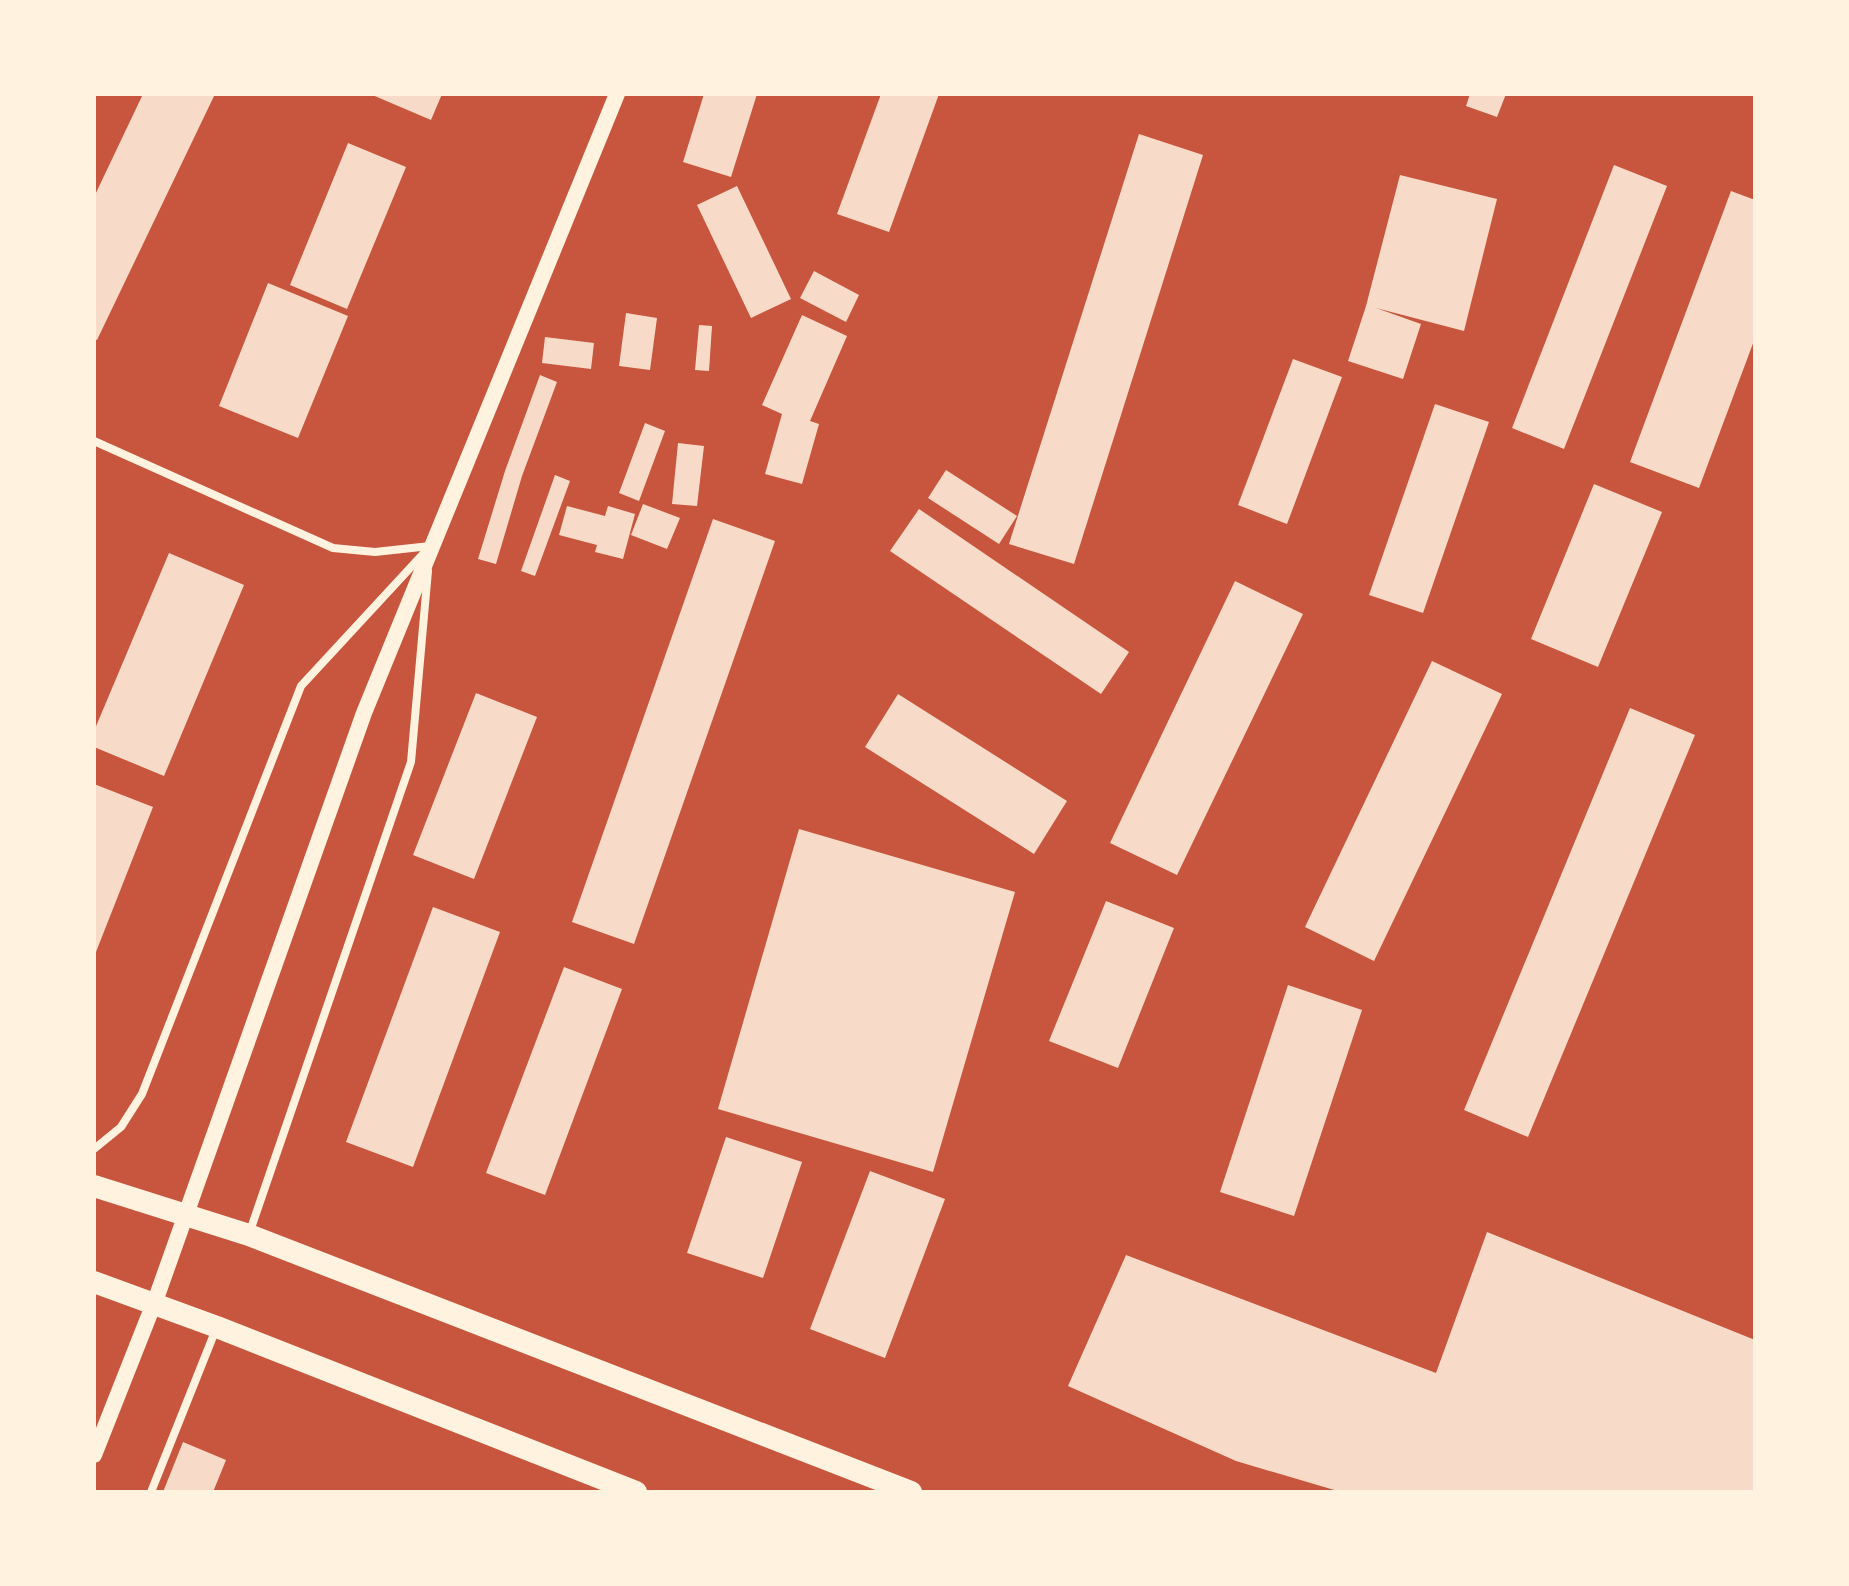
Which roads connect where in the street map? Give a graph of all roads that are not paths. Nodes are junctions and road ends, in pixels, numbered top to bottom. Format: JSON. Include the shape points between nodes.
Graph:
{"nodes":[{"id":1,"x":617,"y":94,"type":"edge"},
{"id":2,"x":94,"y":441,"type":"edge"},
{"id":3,"x":430,"y":546,"type":"junction"},
{"id":4,"x":94,"y":1149,"type":"edge"},
{"id":5,"x":94,"y":1186,"type":"edge"},
{"id":6,"x":249,"y":1235,"type":"junction"},
{"id":7,"x":94,"y":1282,"type":"edge"},
{"id":8,"x":217,"y":1327,"type":"junction"},
{"id":9,"x":94,"y":1455,"type":"edge"},
{"id":10,"x":151,"y":1492,"type":"edge"},
{"id":11,"x":636,"y":1492,"type":"edge"},
{"id":12,"x":911,"y":1492,"type":"edge"}],
"edges":[{"from":1,"to":3,"type":"main road"},
{"from":2,"to":3,"type":"street","via":[[333,548],[375,552]]},
{"from":3,"to":4,"type":"street","via":[[301,686],[142,1094],[121,1127]]},
{"from":3,"to":6,"type":"street","via":[[411,762]]},
{"from":3,"to":9,"type":"main road","via":[[364,713],[158,1293]]},
{"from":5,"to":6,"type":"highway"},
{"from":6,"to":12,"type":"highway"},
{"from":7,"to":8,"type":"highway"},
{"from":8,"to":10,"type":"street"},
{"from":8,"to":11,"type":"highway"}]}
